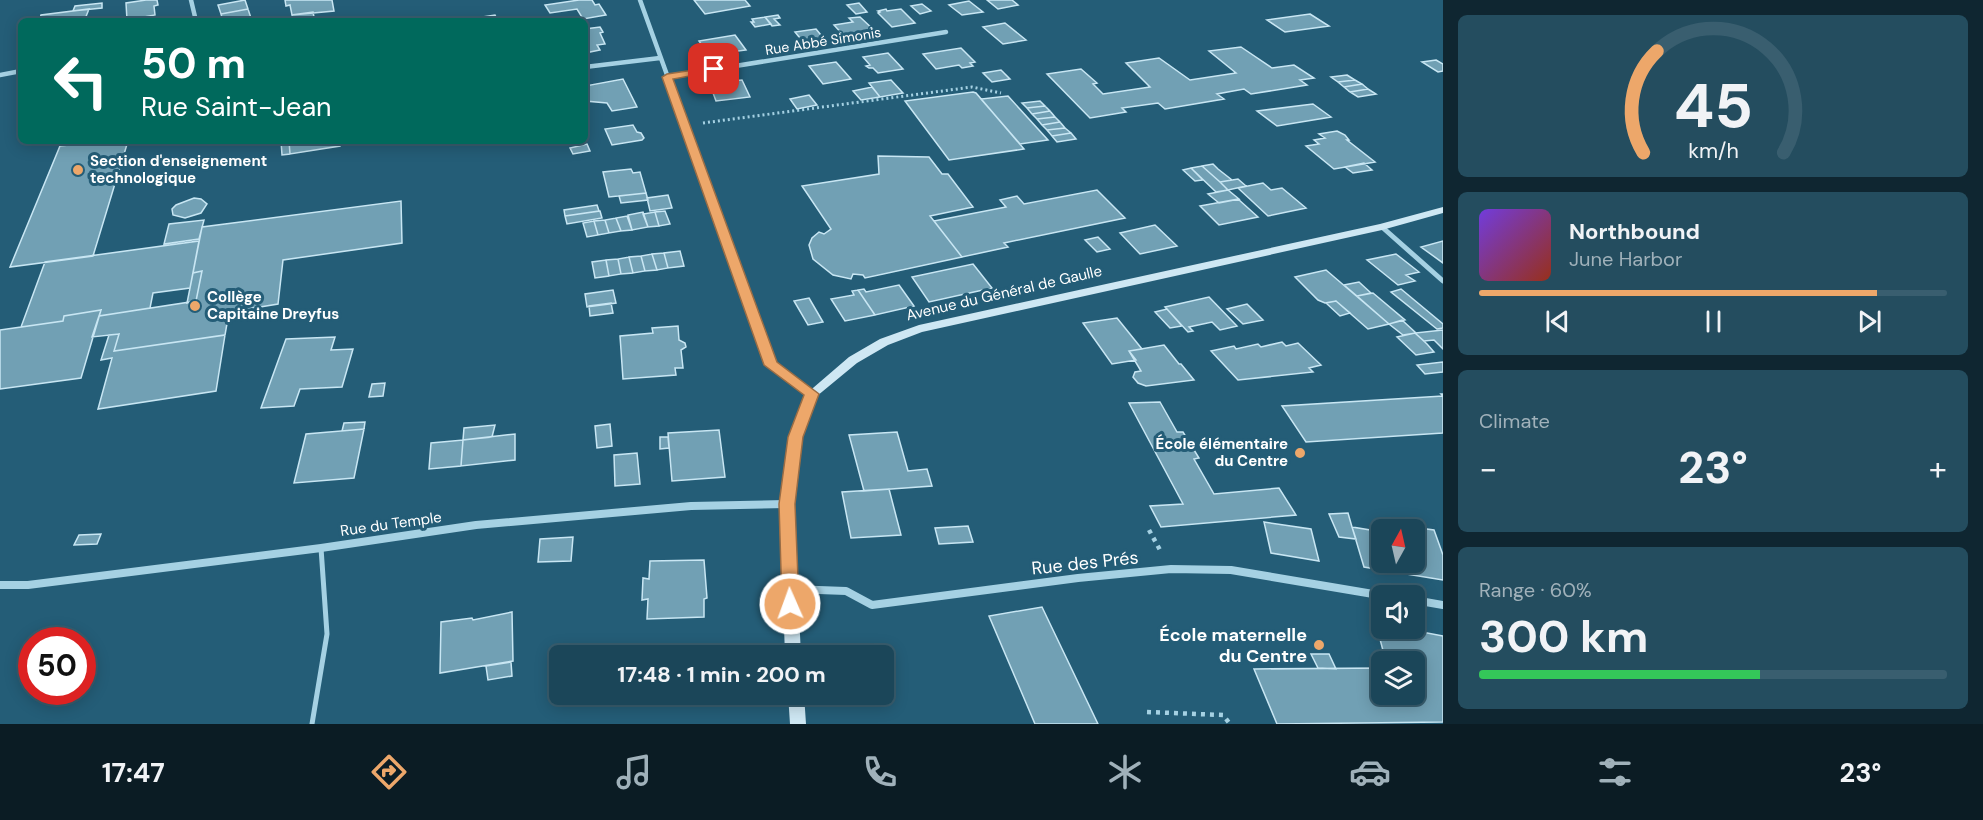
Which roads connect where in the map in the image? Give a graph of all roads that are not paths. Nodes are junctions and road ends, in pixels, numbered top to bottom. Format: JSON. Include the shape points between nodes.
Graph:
{"nodes":[{"id":1,"x":191,"y":0,"type":"edge"},
{"id":2,"x":640,"y":0,"type":"edge"},
{"id":3,"x":195,"y":18,"type":"edge"},
{"id":4,"x":946,"y":32,"type":"dead end"},
{"id":5,"x":660,"y":58,"type":"junction"},
{"id":6,"x":588,"y":67,"type":"edge"},
{"id":7,"x":18,"y":72,"type":"edge"},
{"id":8,"x":0,"y":75,"type":"edge"},
{"id":9,"x":667,"y":77,"type":"junction"},
{"id":10,"x":1443,"y":210,"type":"edge"},
{"id":11,"x":1382,"y":227,"type":"junction"},
{"id":12,"x":1443,"y":281,"type":"edge"},
{"id":13,"x":812,"y":394,"type":"junction"},
{"id":14,"x":787,"y":504,"type":"junction"},
{"id":15,"x":321,"y":548,"type":"junction"},
{"id":16,"x":0,"y":585,"type":"edge"},
{"id":17,"x":790,"y":589,"type":"junction"},
{"id":18,"x":1371,"y":594,"type":"edge"},
{"id":19,"x":1425,"y":602,"type":"edge"},
{"id":20,"x":1443,"y":605,"type":"edge"},
{"id":21,"x":793,"y":645,"type":"edge"},
{"id":22,"x":797,"y":705,"type":"edge"},
{"id":23,"x":312,"y":724,"type":"edge"},
{"id":24,"x":798,"y":724,"type":"edge"}],
"edges":[{"from":1,"to":3,"type":"street"},
{"from":2,"to":5,"type":"street"},
{"from":4,"to":9,"type":"street","name":"Rue Abbé Simonis"},
{"from":5,"to":6,"type":"street"},
{"from":5,"to":9,"type":"street"},
{"from":7,"to":8,"type":"street"},
{"from":9,"to":13,"type":"street","via":[[771,365]]},
{"from":10,"to":11,"type":"main road","name":"Avenue du Général de Gaulle"},
{"from":11,"to":12,"type":"street"},
{"from":11,"to":13,"type":"main road","name":"Avenue du Général de Gaulle","via":[[919,329],[884,342],[853,360]]},
{"from":13,"to":14,"type":"main road","name":"Avenue du Général de Gaulle","via":[[796,437]]},
{"from":14,"to":15,"type":"street","name":"Rue du Temple","via":[[691,506],[477,525]]},
{"from":14,"to":17,"type":"main road","name":"Avenue du Général de Gaulle"},
{"from":15,"to":16,"type":"street","name":"Rue du Temple","via":[[28,585]]},
{"from":15,"to":23,"type":"lane","via":[[327,634]]},
{"from":17,"to":18,"type":"street","name":"Rue des Prés","via":[[846,591],[873,605],[1078,578],[1171,570],[1231,570]]},
{"from":17,"to":21,"type":"main road","name":"Avenue du Général de Gaulle"},
{"from":19,"to":20,"type":"street"},
{"from":22,"to":24,"type":"main road"}]}
